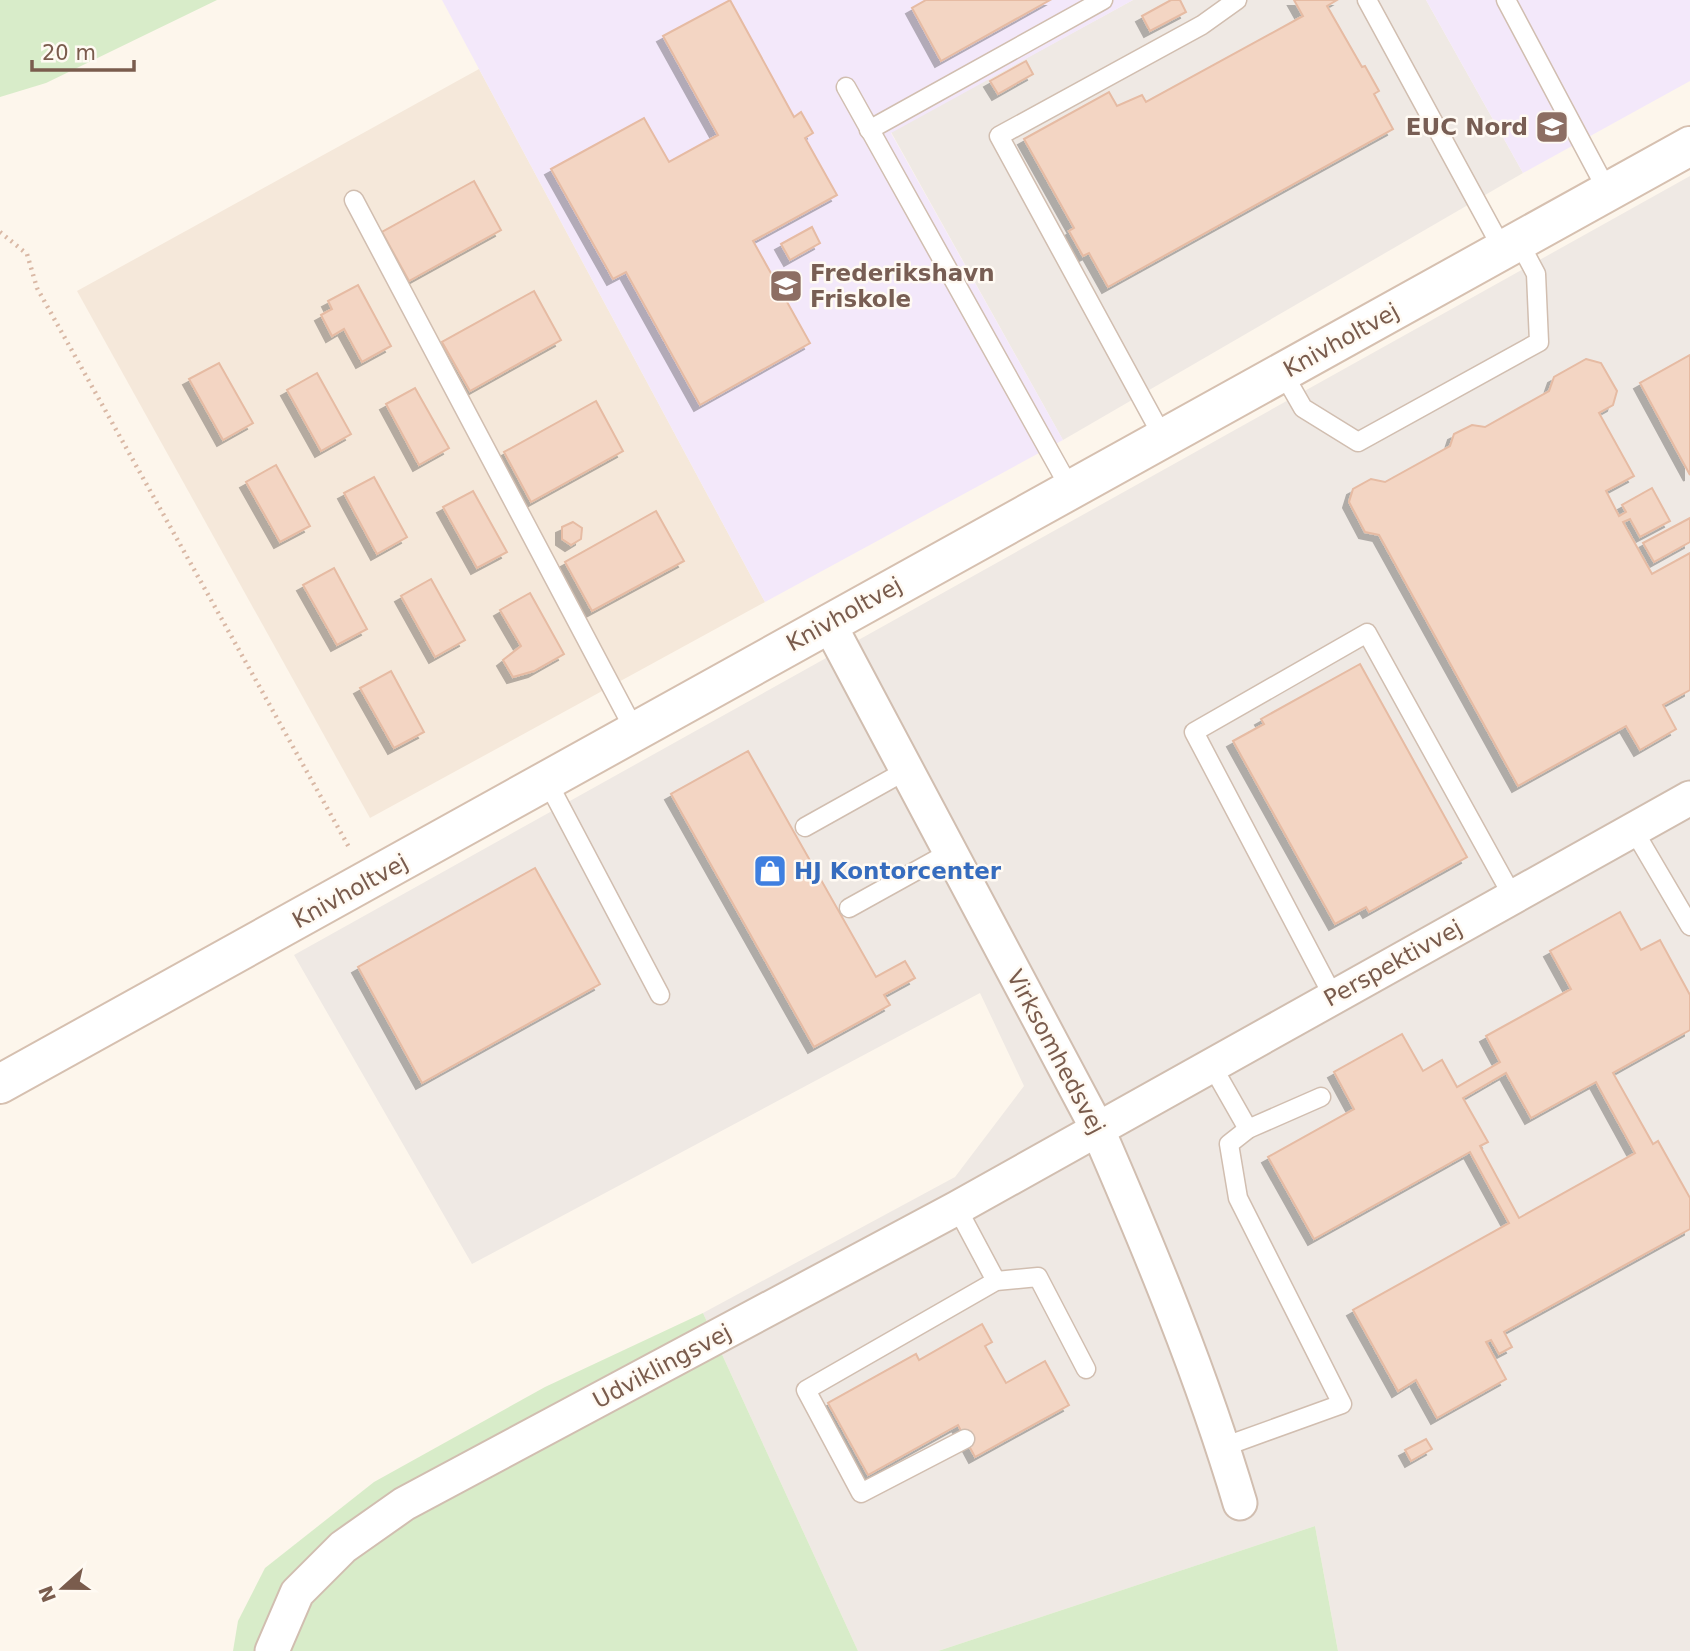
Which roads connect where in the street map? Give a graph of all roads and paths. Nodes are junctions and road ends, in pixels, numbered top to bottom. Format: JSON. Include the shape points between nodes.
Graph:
{"nodes":[{"id":1,"x":1103,"y":0,"type":"edge"},
{"id":2,"x":1237,"y":0,"type":"edge"},
{"id":3,"x":1367,"y":0,"type":"edge"},
{"id":4,"x":1506,"y":0,"type":"edge"},
{"id":5,"x":846,"y":88,"type":"dead end"},
{"id":6,"x":869,"y":130,"type":"junction"},
{"id":7,"x":1690,"y":146,"type":"edge"},
{"id":8,"x":1608,"y":192,"type":"junction"},
{"id":9,"x":354,"y":200,"type":"dead end"},
{"id":10,"x":0,"y":232,"type":"edge"},
{"id":11,"x":1511,"y":246,"type":"junction"},
{"id":12,"x":1283,"y":373,"type":"junction"},
{"id":13,"x":1164,"y":439,"type":"junction"},
{"id":14,"x":1071,"y":490,"type":"junction"},
{"id":15,"x":828,"y":622,"type":"junction"},
{"id":16,"x":635,"y":731,"type":"junction"},
{"id":17,"x":907,"y":770,"type":"junction"},
{"id":18,"x":547,"y":781,"type":"junction"},
{"id":19,"x":1690,"y":798,"type":"edge"},
{"id":20,"x":805,"y":827,"type":"dead end"},
{"id":21,"x":1633,"y":829,"type":"junction"},
{"id":22,"x":950,"y":852,"type":"junction"},
{"id":23,"x":368,"y":881,"type":"junction"},
{"id":24,"x":1513,"y":897,"type":"junction"},
{"id":25,"x":849,"y":908,"type":"dead end"},
{"id":26,"x":1690,"y":926,"type":"edge"},
{"id":27,"x":660,"y":995,"type":"dead end"},
{"id":28,"x":1333,"y":996,"type":"junction"},
{"id":29,"x":1211,"y":1064,"type":"junction"},
{"id":30,"x":0,"y":1084,"type":"edge"},
{"id":31,"x":1321,"y":1097,"type":"dead end"},
{"id":32,"x":1097,"y":1128,"type":"junction"},
{"id":33,"x":1248,"y":1129,"type":"junction"},
{"id":34,"x":957,"y":1208,"type":"junction"},
{"id":35,"x":996,"y":1281,"type":"junction"},
{"id":36,"x":1086,"y":1369,"type":"dead end"},
{"id":37,"x":965,"y":1439,"type":"dead end"},
{"id":38,"x":1223,"y":1447,"type":"junction"},
{"id":39,"x":1240,"y":1503,"type":"dead end"},
{"id":40,"x":272,"y":1651,"type":"edge"}],
"edges":[{"from":1,"to":6,"type":"lane"},
{"from":2,"to":13,"type":"lane","via":[[1202,25],[999,136]]},
{"from":3,"to":11,"type":"lane"},
{"from":4,"to":8,"type":"lane"},
{"from":5,"to":6,"type":"lane"},
{"from":6,"to":14,"type":"lane"},
{"from":7,"to":8,"type":"street","name":"Knivholtvej"},
{"from":8,"to":11,"type":"street","name":"Knivholtvej"},
{"from":9,"to":16,"type":"lane"},
{"from":10,"to":23,"type":"path","via":[[27,254],[37,288]]},
{"from":11,"to":12,"type":"street","name":"Knivholtvej"},
{"from":11,"to":12,"type":"lane","via":[[1536,274],[1539,342],[1358,442],[1303,408]]},
{"from":12,"to":13,"type":"street","name":"Knivholtvej"},
{"from":13,"to":14,"type":"street","name":"Knivholtvej"},
{"from":14,"to":15,"type":"street","name":"Knivholtvej"},
{"from":15,"to":16,"type":"street","name":"Knivholtvej"},
{"from":15,"to":17,"type":"street","name":"Virksomhedsvej"},
{"from":16,"to":18,"type":"street","name":"Knivholtvej"},
{"from":17,"to":20,"type":"lane"},
{"from":17,"to":22,"type":"street","name":"Virksomhedsvej"},
{"from":18,"to":23,"type":"street","name":"Knivholtvej"},
{"from":18,"to":27,"type":"lane"},
{"from":19,"to":21,"type":"street","name":"Perspektivvej"},
{"from":21,"to":24,"type":"street","name":"Perspektivvej"},
{"from":21,"to":26,"type":"lane"},
{"from":22,"to":25,"type":"lane"},
{"from":22,"to":32,"type":"street","name":"Virksomhedsvej"},
{"from":23,"to":30,"type":"street","name":"Knivholtvej"},
{"from":24,"to":28,"type":"street","name":"Perspektivvej"},
{"from":24,"to":28,"type":"lane","via":[[1367,633],[1194,732]]},
{"from":28,"to":29,"type":"street","name":"Perspektivvej"},
{"from":29,"to":32,"type":"street","name":"Perspektivvej"},
{"from":29,"to":33,"type":"lane"},
{"from":31,"to":33,"type":"lane"},
{"from":32,"to":34,"type":"street","name":"Udviklingsvej"},
{"from":32,"to":38,"type":"street","name":"Virksomhedsvej"},
{"from":33,"to":38,"type":"lane","via":[[1229,1144],[1238,1198],[1342,1404]]},
{"from":34,"to":35,"type":"lane"},
{"from":34,"to":40,"type":"street","name":"Udviklingsvej","via":[[404,1504],[343,1547],[297,1593]]},
{"from":35,"to":36,"type":"lane","via":[[1038,1277]]},
{"from":35,"to":37,"type":"lane","via":[[806,1390],[861,1493]]},
{"from":38,"to":39,"type":"street","name":"Virksomhedsvej"}]}
